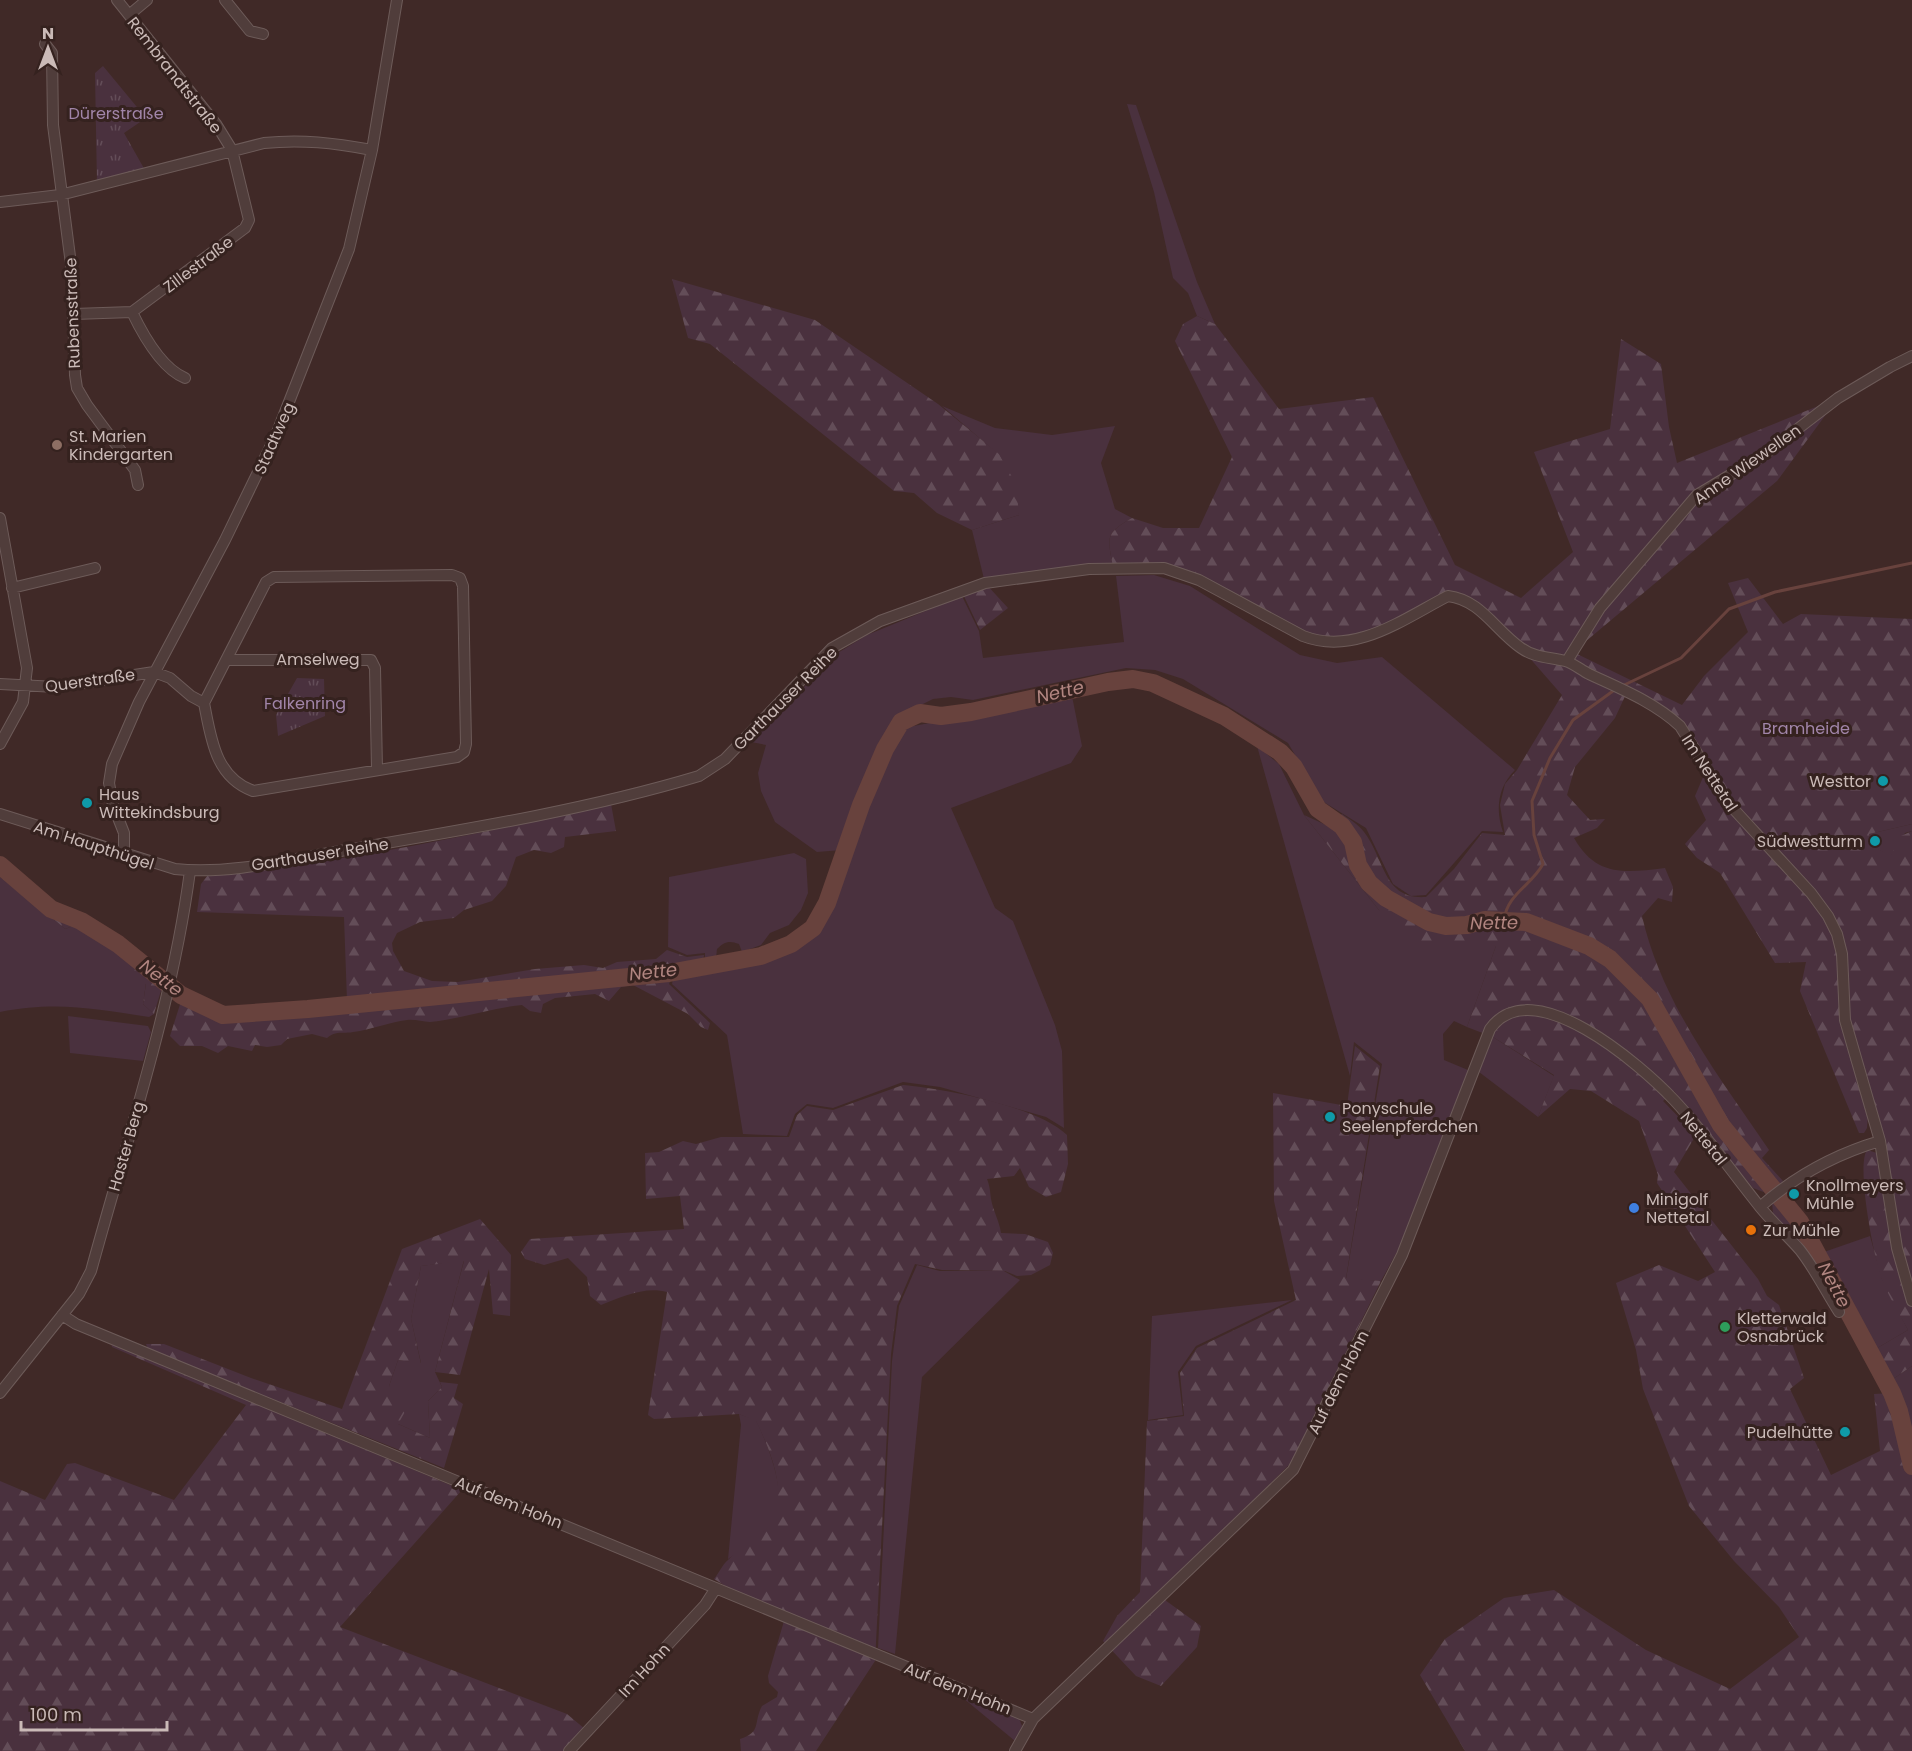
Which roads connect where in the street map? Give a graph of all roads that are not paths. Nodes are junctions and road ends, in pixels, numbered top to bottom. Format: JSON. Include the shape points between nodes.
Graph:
{"nodes":[{"id":1,"x":117,"y":0,"type":"edge"},
{"id":2,"x":147,"y":0,"type":"edge"},
{"id":3,"x":225,"y":0,"type":"edge"},
{"id":4,"x":397,"y":0,"type":"edge"},
{"id":5,"x":129,"y":15,"type":"junction"},
{"id":6,"x":262,"y":34,"type":"dead end"},
{"id":7,"x":45,"y":44,"type":"dead end"},
{"id":8,"x":232,"y":150,"type":"junction"},
{"id":9,"x":372,"y":150,"type":"junction"},
{"id":10,"x":60,"y":195,"type":"junction"},
{"id":11,"x":0,"y":202,"type":"edge"},
{"id":12,"x":132,"y":312,"type":"junction"},
{"id":13,"x":74,"y":314,"type":"junction"},
{"id":14,"x":1912,"y":356,"type":"edge"},
{"id":15,"x":185,"y":378,"type":"dead end"},
{"id":16,"x":138,"y":485,"type":"dead end"},
{"id":17,"x":0,"y":518,"type":"edge"},
{"id":18,"x":94,"y":568,"type":"dead end"},
{"id":19,"x":12,"y":588,"type":"junction"},
{"id":20,"x":228,"y":660,"type":"junction"},
{"id":21,"x":1567,"y":661,"type":"junction"},
{"id":22,"x":1583,"y":671,"type":"joint"},
{"id":23,"x":154,"y":672,"type":"junction"},
{"id":24,"x":0,"y":684,"type":"edge"},
{"id":25,"x":26,"y":687,"type":"junction"},
{"id":26,"x":204,"y":704,"type":"junction"},
{"id":27,"x":0,"y":744,"type":"edge"},
{"id":28,"x":377,"y":769,"type":"junction"},
{"id":29,"x":0,"y":814,"type":"edge"},
{"id":30,"x":124,"y":855,"type":"junction"},
{"id":31,"x":190,"y":871,"type":"junction"},
{"id":32,"x":1530,"y":1010,"type":"joint"},
{"id":33,"x":1880,"y":1141,"type":"junction"},
{"id":34,"x":1760,"y":1207,"type":"junction"},
{"id":35,"x":1912,"y":1301,"type":"edge"},
{"id":36,"x":1839,"y":1312,"type":"dead end"},
{"id":37,"x":62,"y":1315,"type":"junction"},
{"id":38,"x":0,"y":1393,"type":"edge"},
{"id":39,"x":716,"y":1588,"type":"junction"},
{"id":40,"x":1033,"y":1719,"type":"junction"},
{"id":41,"x":569,"y":1751,"type":"edge"},
{"id":42,"x":1015,"y":1751,"type":"edge"}],
"edges":[{"from":1,"to":5,"type":"street","name":"Rembrandtstraße"},
{"from":2,"to":5,"type":"street"},
{"from":3,"to":6,"type":"street","via":[[250,31]]},
{"from":4,"to":9,"type":"street","name":"Stadtweg"},
{"from":5,"to":8,"type":"street","name":"Rembrandtstraße","via":[[216,124]]},
{"from":7,"to":10,"type":"street","name":"Rubensstraße","via":[[52,53],[53,125]]},
{"from":8,"to":9,"type":"street","via":[[294,140]]},
{"from":8,"to":10,"type":"street"},
{"from":8,"to":12,"type":"street","name":"Zillestraße","via":[[249,212],[245,228]]},
{"from":9,"to":23,"type":"street","name":"Stadtweg","via":[[349,249],[285,416],[225,540]]},
{"from":10,"to":11,"type":"street"},
{"from":10,"to":13,"type":"street","name":"Rubensstraße"},
{"from":12,"to":13,"type":"street"},
{"from":12,"to":15,"type":"street","via":[[172,373]]},
{"from":13,"to":16,"type":"street","name":"Rubensstraße","via":[[77,388],[135,470]]},
{"from":14,"to":21,"type":"street","name":"Anne Wiewellen","via":[[1838,398],[1764,454],[1697,495],[1600,608]]},
{"from":17,"to":19,"type":"street"},
{"from":18,"to":19,"type":"street"},
{"from":19,"to":25,"type":"street","via":[[27,668]]},
{"from":20,"to":26,"type":"street"},
{"from":20,"to":28,"type":"street","name":"Amselweg","via":[[371,660],[375,668]]},
{"from":20,"to":28,"type":"street","via":[[266,582],[274,577],[460,578],[464,752],[457,757]]},
{"from":21,"to":22,"type":"street","name":"Garthauser Reihe"},
{"from":21,"to":31,"type":"street","name":"Garthauser Reihe","via":[[1542,658],[1522,649],[1480,610],[1448,596],[1375,634],[1334,643],[1303,636],[1199,579],[1164,568],[1089,569],[1006,579],[970,587],[880,621],[832,648],[725,759],[699,776],[459,831],[260,864]]},
{"from":22,"to":33,"type":"street","name":"Im Nettetal","via":[[1655,706],[1680,726],[1729,804],[1828,916],[1842,954],[1845,1020]]},
{"from":23,"to":25,"type":"street","name":"Querstraße","via":[[56,687]]},
{"from":23,"to":26,"type":"street","via":[[170,678]]},
{"from":23,"to":30,"type":"street","name":"Stadtweg","via":[[112,764],[109,783],[124,833]]},
{"from":24,"to":25,"type":"street","name":"Querstraße"},
{"from":25,"to":27,"type":"street","via":[[23,702]]},
{"from":26,"to":28,"type":"street","via":[[223,770],[244,788],[264,790]]},
{"from":29,"to":30,"type":"street","name":"Am Haupthügel"},
{"from":30,"to":31,"type":"street","name":"Am Haupthügel"},
{"from":31,"to":37,"type":"street","name":"Haster Berg","via":[[166,1002],[91,1271]]},
{"from":32,"to":34,"type":"street","name":"Nettetal","via":[[1587,1029],[1645,1072],[1674,1100]]},
{"from":32,"to":40,"type":"street","name":"Auf dem Hohn","via":[[1507,1013],[1490,1029],[1402,1255],[1293,1470]]},
{"from":33,"to":34,"type":"street","via":[[1810,1171],[1781,1188]]},
{"from":33,"to":35,"type":"street","name":"Im Nettetal","via":[[1897,1248]]},
{"from":34,"to":36,"type":"street","name":"Nettetal","via":[[1800,1251]]},
{"from":37,"to":38,"type":"street","name":"Haster Berg"},
{"from":37,"to":39,"type":"street","name":"Auf dem Hohn"},
{"from":39,"to":40,"type":"street","name":"Auf dem Hohn"},
{"from":39,"to":41,"type":"street","name":"Im Hohn","via":[[705,1605]]},
{"from":40,"to":42,"type":"street"}]}
